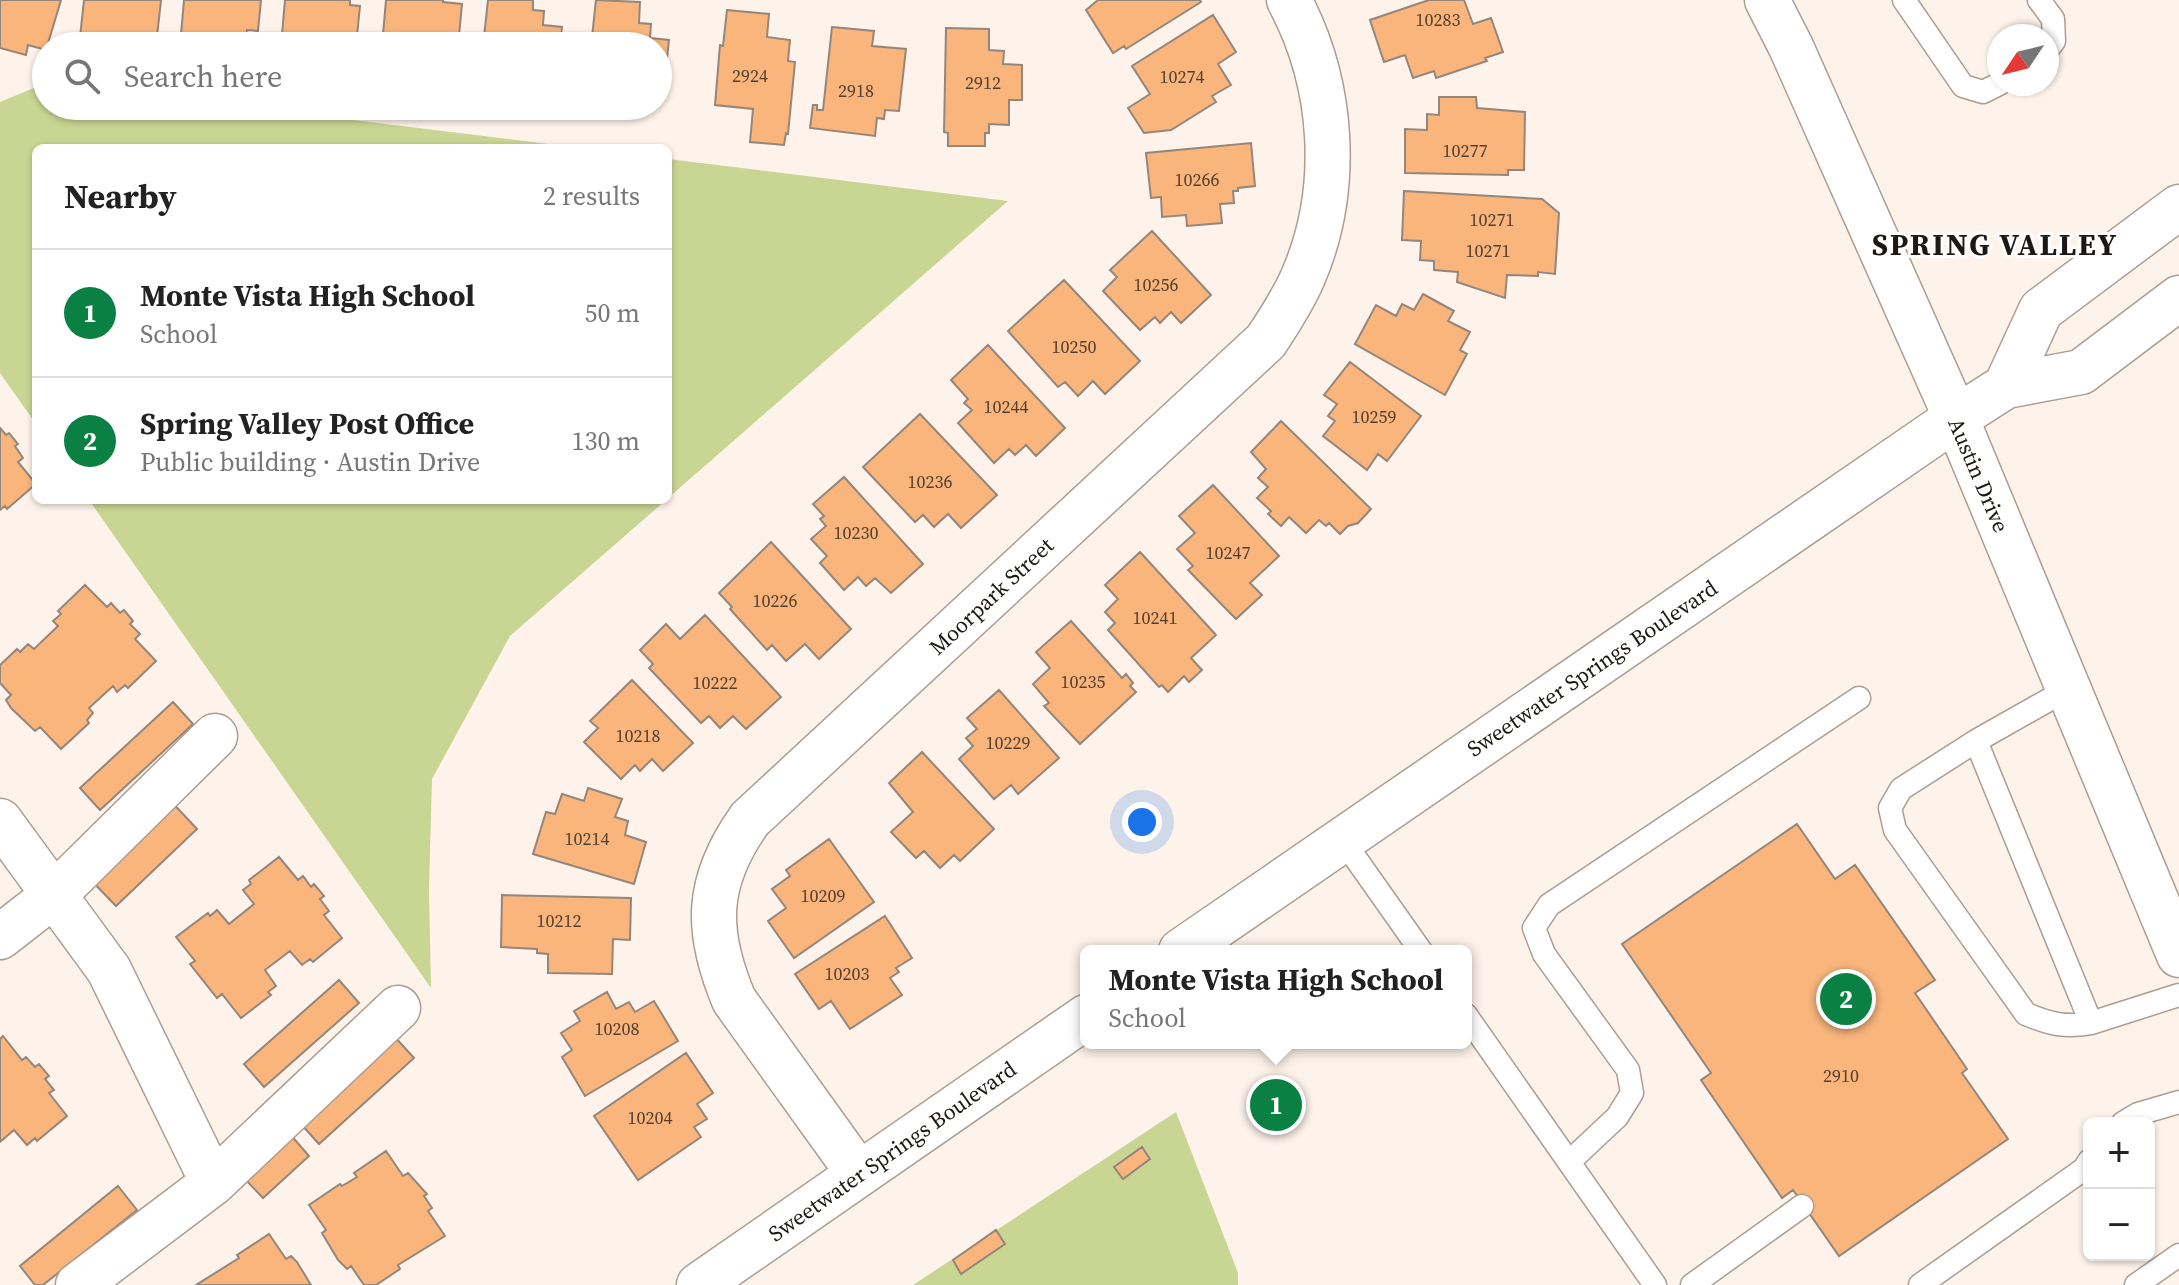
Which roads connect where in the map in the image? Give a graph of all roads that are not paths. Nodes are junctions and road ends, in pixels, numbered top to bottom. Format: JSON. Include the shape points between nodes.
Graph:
{"nodes":[{"id":1,"x":1289,"y":0,"type":"edge"},
{"id":2,"x":1904,"y":0,"type":"edge"},
{"id":3,"x":2039,"y":0,"type":"edge"},
{"id":4,"x":1776,"y":4,"type":"edge"},
{"id":5,"x":2053,"y":24,"type":"edge"},
{"id":6,"x":1987,"y":90,"type":"edge"},
{"id":7,"x":2179,"y":207,"type":"edge"},
{"id":8,"x":2179,"y":298,"type":"edge"},
{"id":9,"x":2006,"y":386,"type":"junction"},
{"id":10,"x":1956,"y":418,"type":"junction"},
{"id":11,"x":2068,"y":689,"type":"junction"},
{"id":12,"x":1859,"y":698,"type":"dead end"},
{"id":13,"x":215,"y":736,"type":"dead end"},
{"id":14,"x":1976,"y":741,"type":"junction"},
{"id":15,"x":0,"y":821,"type":"edge"},
{"id":16,"x":1342,"y":839,"type":"junction"},
{"id":17,"x":54,"y":895,"type":"junction"},
{"id":18,"x":0,"y":937,"type":"edge"},
{"id":19,"x":1190,"y":945,"type":"edge"},
{"id":20,"x":1417,"y":945,"type":"edge"},
{"id":21,"x":2179,"y":955,"type":"edge"},
{"id":22,"x":2179,"y":995,"type":"edge"},
{"id":23,"x":398,"y":1008,"type":"dead end"},
{"id":24,"x":1080,"y":1021,"type":"edge"},
{"id":25,"x":2091,"y":1023,"type":"junction"},
{"id":26,"x":1472,"y":1024,"type":"edge"},
{"id":27,"x":2179,"y":1102,"type":"edge"},
{"id":28,"x":2133,"y":1117,"type":"edge"},
{"id":29,"x":1569,"y":1162,"type":"junction"},
{"id":30,"x":2083,"y":1170,"type":"edge"},
{"id":31,"x":859,"y":1174,"type":"junction"},
{"id":32,"x":213,"y":1183,"type":"junction"},
{"id":33,"x":1802,"y":1206,"type":"dead end"},
{"id":34,"x":2179,"y":1255,"type":"edge"},
{"id":35,"x":1929,"y":1283,"type":"edge"},
{"id":36,"x":78,"y":1285,"type":"edge"},
{"id":37,"x":699,"y":1285,"type":"edge"},
{"id":38,"x":1655,"y":1285,"type":"edge"},
{"id":39,"x":1692,"y":1285,"type":"edge"},
{"id":40,"x":2136,"y":1285,"type":"edge"}],
"edges":[{"from":1,"to":31,"type":"main road","name":"Moorpark Street","via":[[1322,92],[1328,169],[1307,265],[1287,310],[1266,341],[750,819],[723,866],[713,919],[722,975],[734,1000]]},
{"from":2,"to":6,"type":"lane","via":[[1963,86]]},
{"from":3,"to":5,"type":"lane"},
{"from":4,"to":10,"type":"main road","name":"Austin Drive"},
{"from":7,"to":9,"type":"main road","via":[[2041,310]]},
{"from":8,"to":9,"type":"main road","name":"Sweetwater Springs Boulevard","via":[[2081,372]]},
{"from":9,"to":10,"type":"main road","name":"Sweetwater Springs Boulevard"},
{"from":10,"to":11,"type":"main road","name":"Austin Drive"},
{"from":10,"to":16,"type":"main road","name":"Sweetwater Springs Boulevard"},
{"from":11,"to":14,"type":"lane"},
{"from":11,"to":21,"type":"main road","name":"Austin Drive"},
{"from":12,"to":29,"type":"lane","via":[[1549,905],[1534,928],[1544,954],[1628,1070],[1632,1093],[1617,1117]]},
{"from":13,"to":17,"type":"main road"},
{"from":14,"to":25,"type":"lane"},
{"from":14,"to":25,"type":"lane","via":[[1901,789],[1890,808],[1895,830],[2026,1014],[2053,1025]]},
{"from":15,"to":17,"type":"main road"},
{"from":16,"to":19,"type":"main road","name":"Sweetwater Springs Boulevard"},
{"from":16,"to":20,"type":"lane"},
{"from":17,"to":18,"type":"main road"},
{"from":17,"to":32,"type":"main road","via":[[109,970]]},
{"from":22,"to":25,"type":"lane"},
{"from":23,"to":32,"type":"main road"},
{"from":24,"to":31,"type":"main road","name":"Sweetwater Springs Boulevard"},
{"from":26,"to":29,"type":"lane"},
{"from":27,"to":28,"type":"lane"},
{"from":29,"to":38,"type":"lane"},
{"from":30,"to":35,"type":"lane"},
{"from":31,"to":37,"type":"main road","name":"Sweetwater Springs Boulevard"},
{"from":32,"to":36,"type":"main road"},
{"from":33,"to":39,"type":"lane"},
{"from":34,"to":40,"type":"lane"}]}
